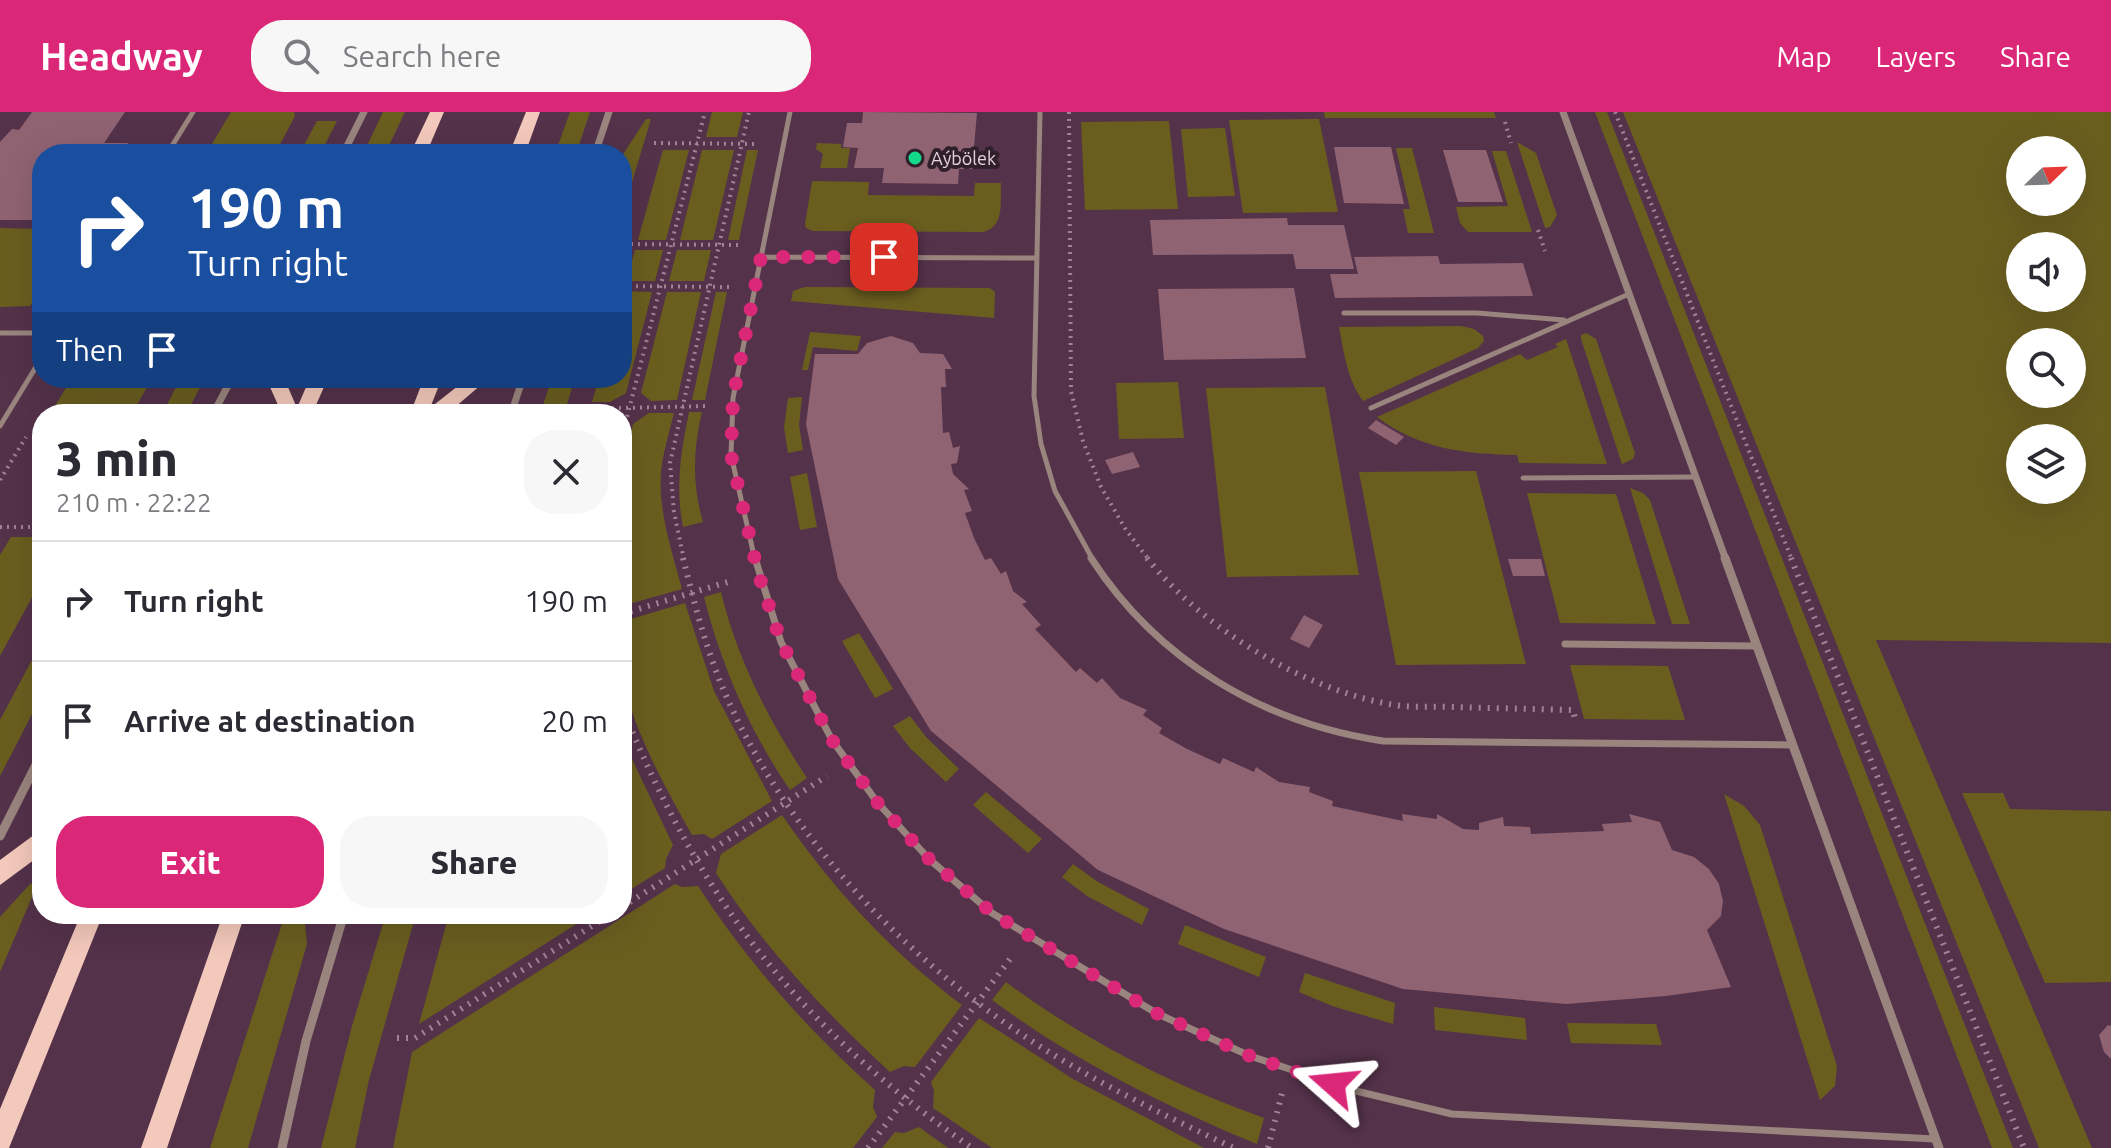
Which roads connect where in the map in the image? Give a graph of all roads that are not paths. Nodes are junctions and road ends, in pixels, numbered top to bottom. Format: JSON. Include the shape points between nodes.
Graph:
{"nodes":[{"id":1,"x":193,"y":112,"type":"edge"},
{"id":2,"x":364,"y":112,"type":"edge"},
{"id":3,"x":437,"y":112,"type":"edge"},
{"id":4,"x":533,"y":112,"type":"edge"},
{"id":5,"x":609,"y":112,"type":"edge"},
{"id":6,"x":790,"y":112,"type":"edge"},
{"id":7,"x":1040,"y":112,"type":"edge"},
{"id":8,"x":1563,"y":112,"type":"edge"},
{"id":9,"x":173,"y":144,"type":"edge"},
{"id":10,"x":348,"y":144,"type":"edge"},
{"id":11,"x":423,"y":144,"type":"edge"},
{"id":12,"x":521,"y":144,"type":"edge"},
{"id":13,"x":598,"y":144,"type":"edge"},
{"id":14,"x":761,"y":257,"type":"junction"},
{"id":15,"x":1037,"y":258,"type":"junction"},
{"id":16,"x":1629,"y":294,"type":"junction"},
{"id":17,"x":1344,"y":313,"type":"dead end"},
{"id":18,"x":1568,"y":321,"type":"junction"},
{"id":19,"x":0,"y":333,"type":"edge"},
{"id":20,"x":32,"y":333,"type":"edge"},
{"id":21,"x":32,"y":373,"type":"edge"},
{"id":22,"x":468,"y":388,"type":"edge"},
{"id":23,"x":448,"y":404,"type":"edge"},
{"id":24,"x":1371,"y":408,"type":"dead end"},
{"id":25,"x":0,"y":426,"type":"edge"},
{"id":26,"x":1696,"y":477,"type":"junction"},
{"id":27,"x":1523,"y":478,"type":"dead end"},
{"id":28,"x":1565,"y":644,"type":"dead end"},
{"id":29,"x":1757,"y":646,"type":"junction"},
{"id":30,"x":1793,"y":745,"type":"junction"},
{"id":31,"x":32,"y":773,"type":"edge"},
{"id":32,"x":0,"y":836,"type":"edge"},
{"id":33,"x":32,"y":848,"type":"edge"},
{"id":34,"x":0,"y":874,"type":"edge"},
{"id":35,"x":88,"y":924,"type":"edge"},
{"id":36,"x":231,"y":924,"type":"edge"},
{"id":37,"x":341,"y":924,"type":"edge"},
{"id":38,"x":0,"y":1140,"type":"edge"},
{"id":39,"x":1937,"y":1144,"type":"edge"},
{"id":40,"x":154,"y":1148,"type":"edge"},
{"id":41,"x":282,"y":1148,"type":"edge"}],
"edges":[{"from":1,"to":9,"type":"lane"},
{"from":2,"to":10,"type":"street"},
{"from":3,"to":11,"type":"main road"},
{"from":4,"to":12,"type":"main road"},
{"from":5,"to":13,"type":"street"},
{"from":6,"to":14,"type":"lane"},
{"from":7,"to":15,"type":"lane"},
{"from":8,"to":16,"type":"street"},
{"from":14,"to":15,"type":"lane"},
{"from":14,"to":39,"type":"lane","via":[[733,398],[731,455],[758,573],[781,642],[832,740],[877,802],[929,859],[992,913],[1156,1013],[1250,1056],[1356,1091],[1452,1114]]},
{"from":15,"to":30,"type":"lane","via":[[1036,426],[1058,501],[1079,543],[1142,621],[1217,682],[1287,718],[1333,734],[1383,741]]},
{"from":16,"to":18,"type":"lane"},
{"from":16,"to":26,"type":"street"},
{"from":17,"to":18,"type":"lane","via":[[1477,313]]},
{"from":18,"to":24,"type":"lane"},
{"from":19,"to":20,"type":"lane"},
{"from":21,"to":25,"type":"lane"},
{"from":22,"to":23,"type":"main road"},
{"from":26,"to":27,"type":"lane"},
{"from":26,"to":29,"type":"street"},
{"from":28,"to":29,"type":"lane"},
{"from":29,"to":30,"type":"street"},
{"from":30,"to":39,"type":"street"},
{"from":31,"to":32,"type":"street"},
{"from":33,"to":34,"type":"main road"},
{"from":35,"to":38,"type":"main road"},
{"from":36,"to":40,"type":"main road"},
{"from":37,"to":41,"type":"street","via":[[306,1041]]}]}
